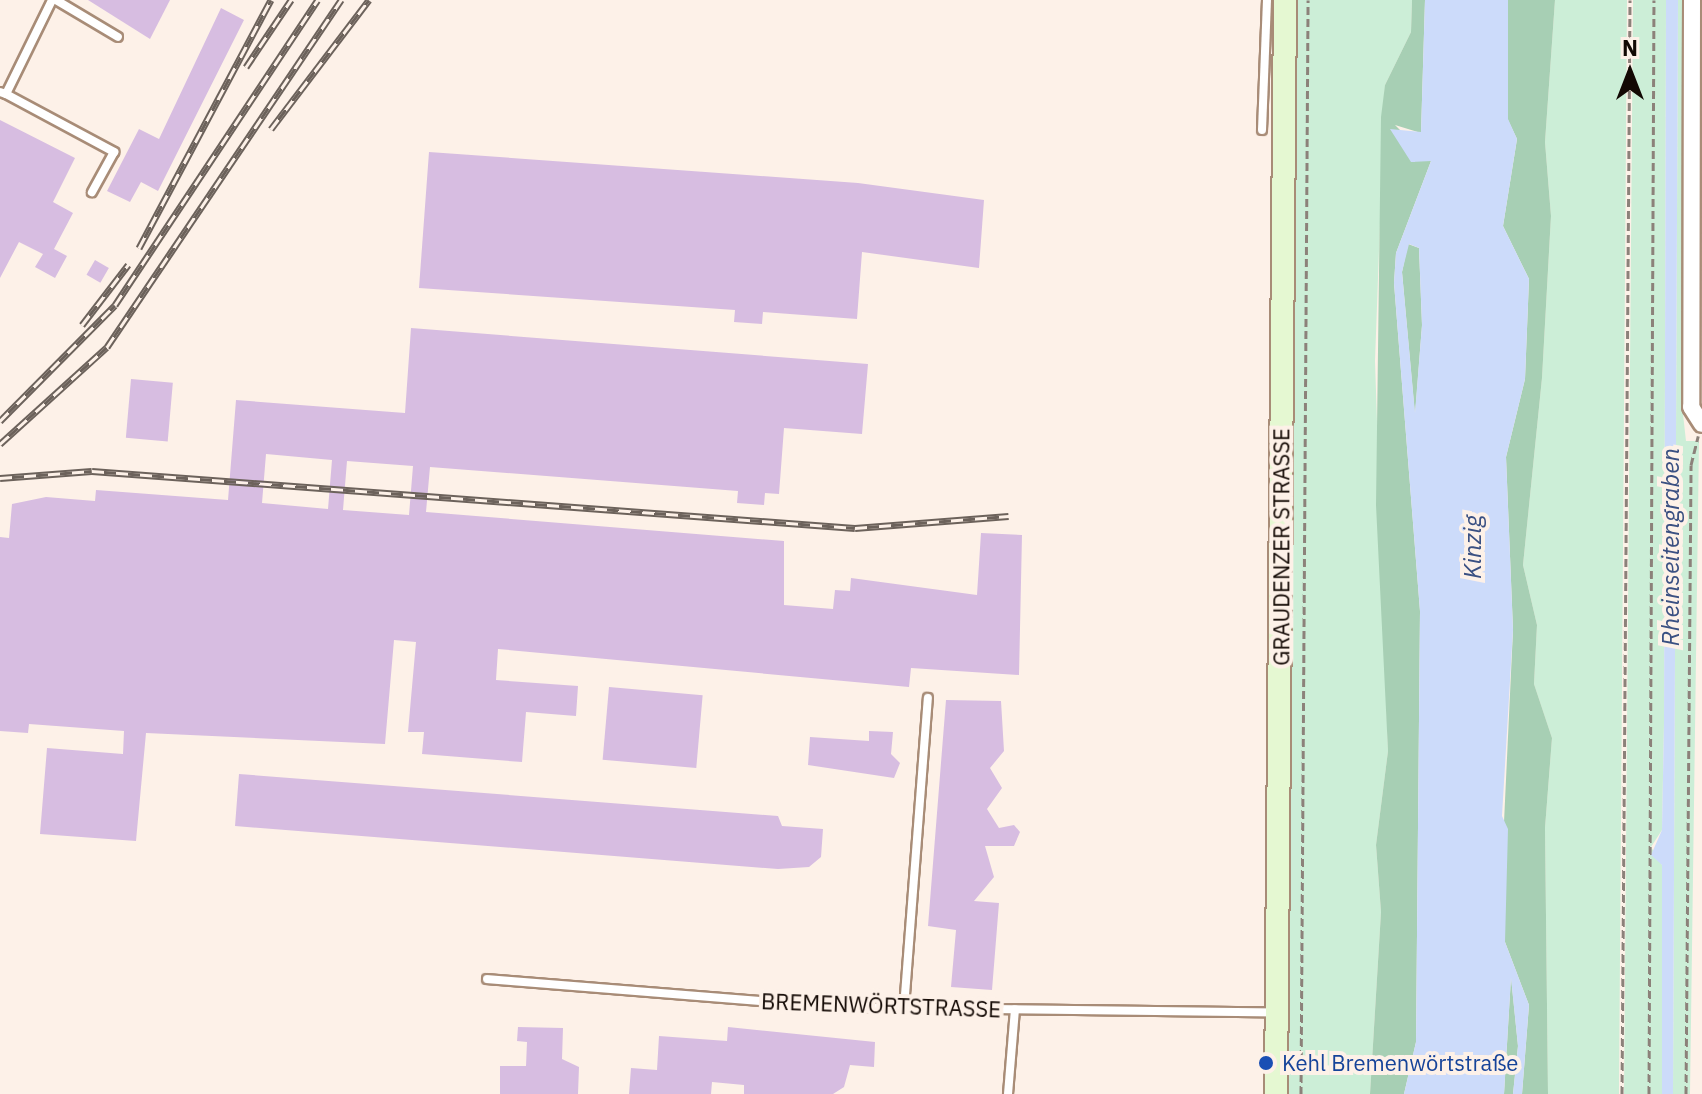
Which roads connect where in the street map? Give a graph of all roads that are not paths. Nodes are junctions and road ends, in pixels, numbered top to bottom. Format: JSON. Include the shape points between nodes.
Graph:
{"nodes":[{"id":1,"x":54,"y":0,"type":"edge"},
{"id":2,"x":1267,"y":0,"type":"edge"},
{"id":3,"x":1285,"y":0,"type":"edge"},
{"id":4,"x":1692,"y":0,"type":"edge"},
{"id":5,"x":118,"y":37,"type":"dead end"},
{"id":6,"x":3,"y":93,"type":"edge"},
{"id":7,"x":1262,"y":130,"type":"dead end"},
{"id":8,"x":92,"y":192,"type":"dead end"},
{"id":9,"x":1702,"y":424,"type":"edge"},
{"id":10,"x":928,"y":698,"type":"dead end"},
{"id":11,"x":487,"y":979,"type":"dead end"},
{"id":12,"x":904,"y":1008,"type":"junction"},
{"id":13,"x":1015,"y":1009,"type":"junction"},
{"id":14,"x":1276,"y":1013,"type":"junction"},
{"id":15,"x":1008,"y":1094,"type":"edge"},
{"id":16,"x":1276,"y":1094,"type":"edge"}],
"edges":[{"from":1,"to":5,"type":"lane"},
{"from":1,"to":6,"type":"lane"},
{"from":2,"to":7,"type":"lane"},
{"from":3,"to":14,"type":"street","name":"GRAUDENZER STRASSE"},
{"from":4,"to":9,"type":"street","via":[[1691,407]]},
{"from":6,"to":8,"type":"lane","via":[[114,152]]},
{"from":10,"to":12,"type":"lane"},
{"from":11,"to":12,"type":"lane","name":"BREMENWÖRTSTRASSE"},
{"from":12,"to":13,"type":"lane","name":"BREMENWÖRTSTRASSE"},
{"from":13,"to":14,"type":"lane","name":"BREMENWÖRTSTRASSE"},
{"from":13,"to":15,"type":"lane"},
{"from":14,"to":16,"type":"street","name":"GRAUDENZER STRASSE"}]}
